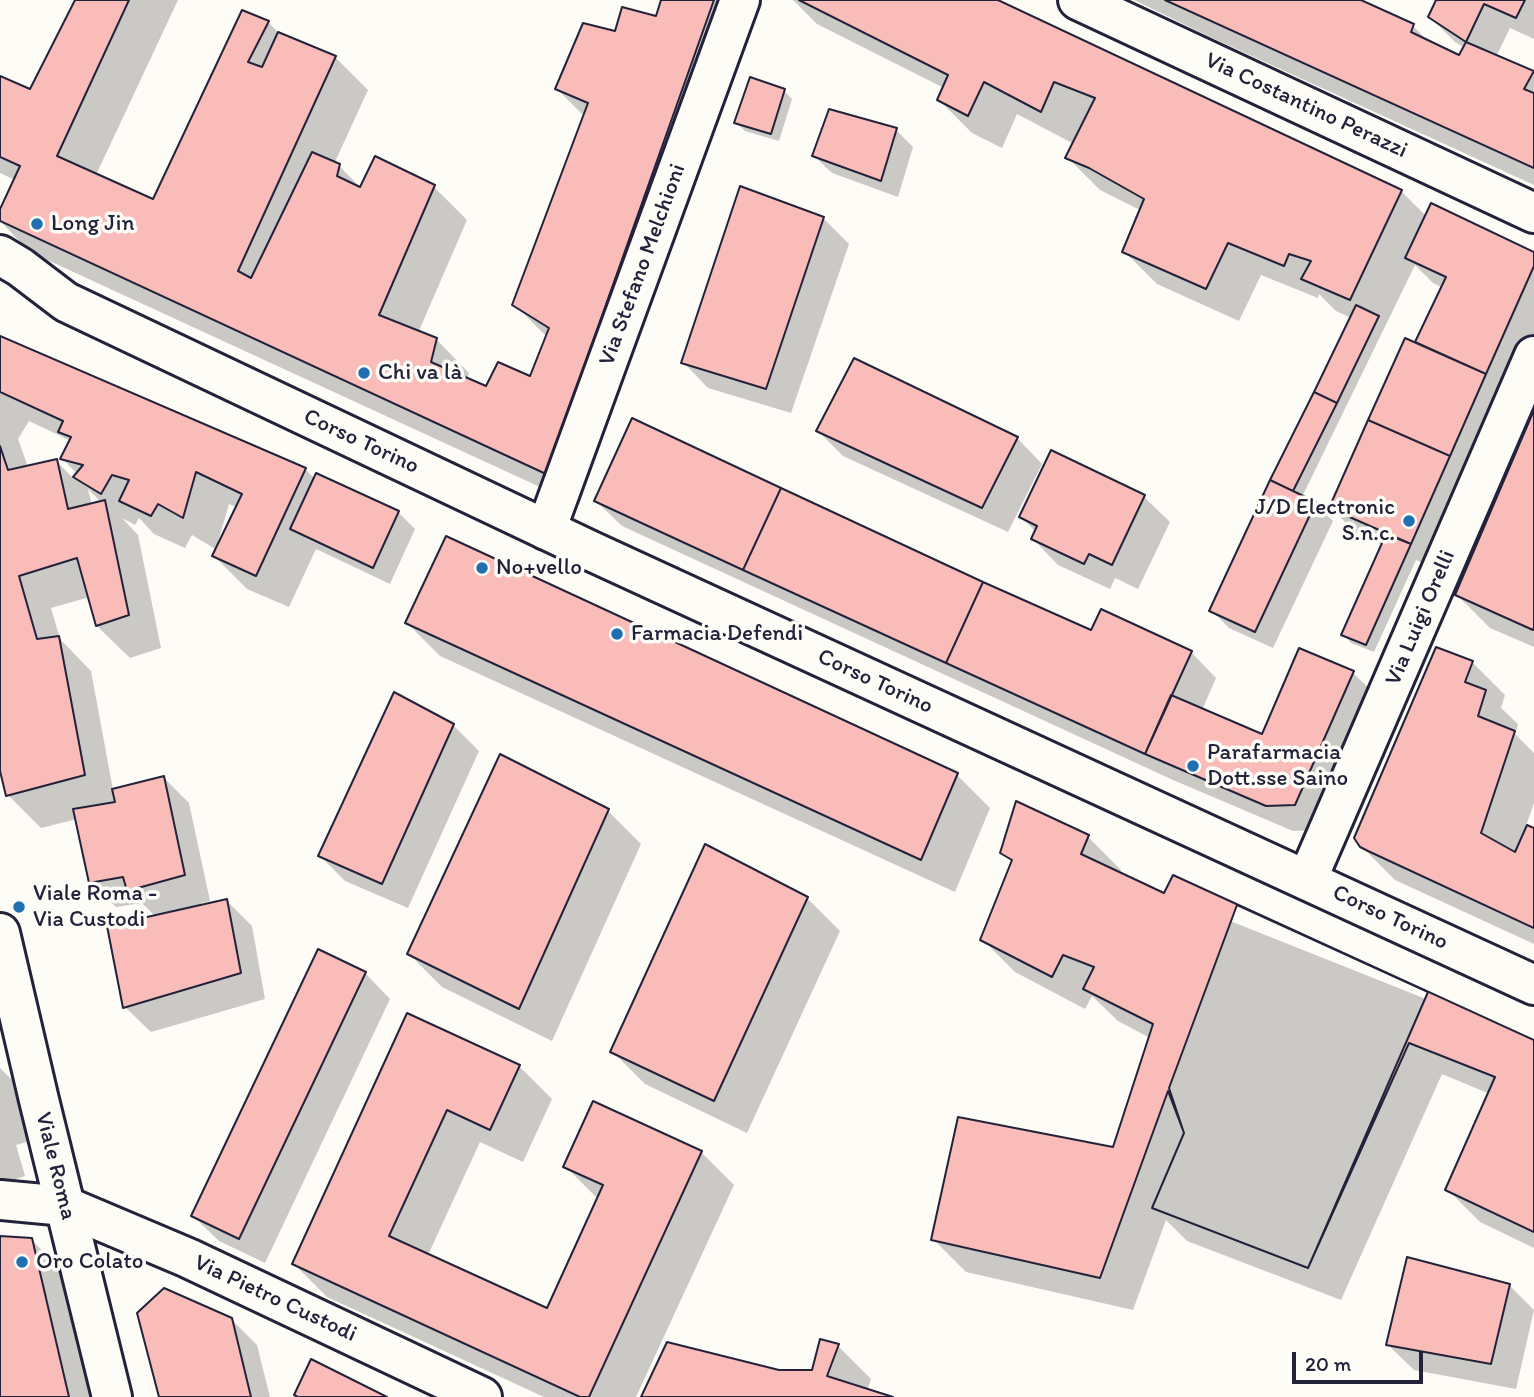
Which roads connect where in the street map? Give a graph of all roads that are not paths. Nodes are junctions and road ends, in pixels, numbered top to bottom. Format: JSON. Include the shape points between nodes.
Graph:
{"nodes":[{"id":1,"x":740,"y":0,"type":"edge"},
{"id":2,"x":1078,"y":0,"type":"edge"},
{"id":3,"x":1534,"y":213,"type":"edge"},
{"id":4,"x":0,"y":256,"type":"edge"},
{"id":5,"x":0,"y":287,"type":"edge"},
{"id":6,"x":66,"y":302,"type":"junction"},
{"id":7,"x":1534,"y":356,"type":"edge"},
{"id":8,"x":545,"y":530,"type":"junction"},
{"id":9,"x":1307,"y":880,"type":"junction"},
{"id":10,"x":0,"y":933,"type":"edge"},
{"id":11,"x":1534,"y":985,"type":"edge"},
{"id":12,"x":0,"y":1200,"type":"edge"},
{"id":13,"x":65,"y":1206,"type":"junction"},
{"id":14,"x":112,"y":1397,"type":"edge"},
{"id":15,"x":482,"y":1397,"type":"edge"}],
"edges":[{"from":1,"to":8,"type":"street","name":"Via Stefano Melchioni"},
{"from":2,"to":3,"type":"street","name":"Via Costantino Perazzi"},
{"from":4,"to":6,"type":"street","name":"Corso Torino"},
{"from":5,"to":6,"type":"street","name":"Corso Torino"},
{"from":6,"to":8,"type":"street","name":"Corso Torino"},
{"from":7,"to":9,"type":"street","name":"Via Luigi Orelli"},
{"from":8,"to":9,"type":"street","name":"Corso Torino"},
{"from":9,"to":11,"type":"street","name":"Corso Torino"},
{"from":10,"to":13,"type":"street","name":"Viale Roma"},
{"from":12,"to":13,"type":"street","name":"Via Pietro Custodi"},
{"from":13,"to":14,"type":"street","name":"Viale Roma"},
{"from":13,"to":15,"type":"street","name":"Via Pietro Custodi","via":[[188,1258]]}]}
